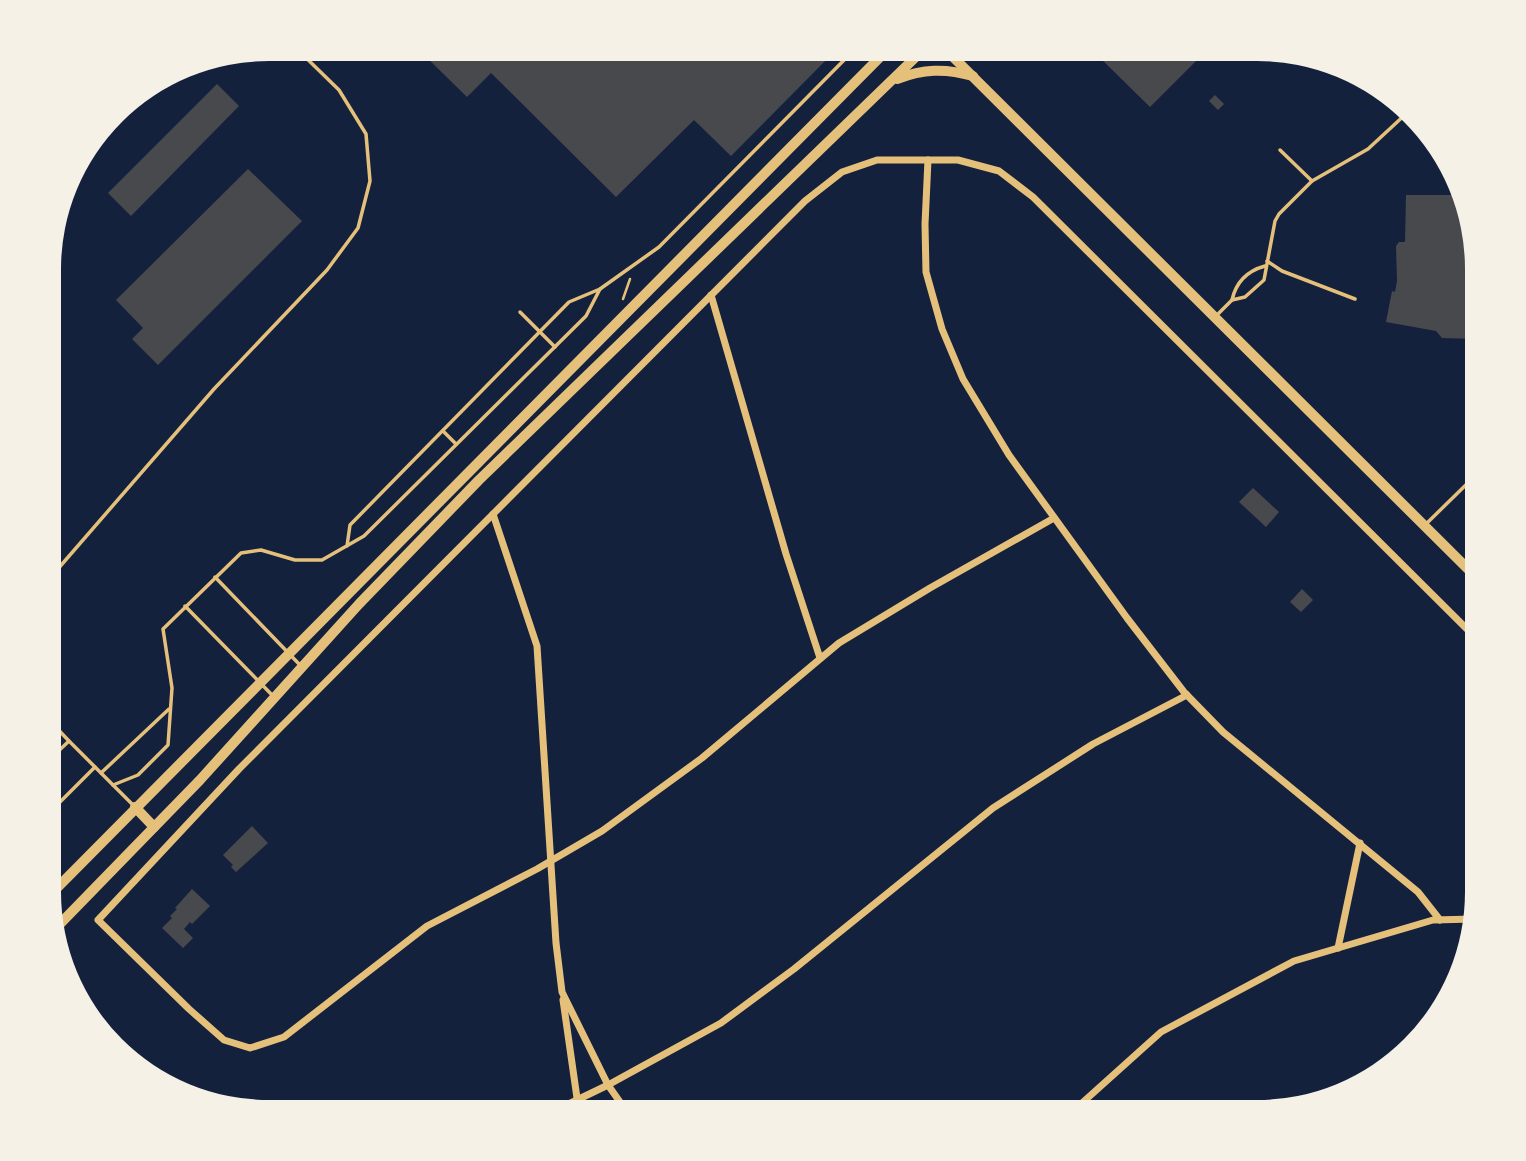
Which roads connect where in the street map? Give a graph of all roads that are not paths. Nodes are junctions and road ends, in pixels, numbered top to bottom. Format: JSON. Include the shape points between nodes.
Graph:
{"nodes":[{"id":1,"x":310,"y":61,"type":"edge"},
{"id":2,"x":843,"y":62,"type":"edge"},
{"id":3,"x":876,"y":62,"type":"edge"},
{"id":4,"x":911,"y":62,"type":"edge"},
{"id":5,"x":958,"y":62,"type":"edge"},
{"id":6,"x":973,"y":76,"type":"junction"},
{"id":7,"x":891,"y":81,"type":"junction"},
{"id":8,"x":1401,"y":119,"type":"edge"},
{"id":9,"x":1280,"y":150,"type":"dead end"},
{"id":10,"x":928,"y":160,"type":"junction"},
{"id":11,"x":1312,"y":181,"type":"junction"},
{"id":12,"x":1266,"y":264,"type":"junction"},
{"id":13,"x":600,"y":289,"type":"junction"},
{"id":14,"x":711,"y":295,"type":"junction"},
{"id":15,"x":1355,"y":299,"type":"dead end"},
{"id":16,"x":1232,"y":300,"type":"junction"},
{"id":17,"x":520,"y":312,"type":"dead end"},
{"id":18,"x":1215,"y":317,"type":"junction"},
{"id":19,"x":540,"y":332,"type":"junction"},
{"id":20,"x":555,"y":347,"type":"junction"},
{"id":21,"x":442,"y":431,"type":"junction"},
{"id":22,"x":456,"y":444,"type":"junction"},
{"id":23,"x":1465,"y":486,"type":"edge"},
{"id":24,"x":494,"y":514,"type":"junction"},
{"id":25,"x":1054,"y":518,"type":"junction"},
{"id":26,"x":1424,"y":526,"type":"junction"},
{"id":27,"x":347,"y":546,"type":"junction"},
{"id":28,"x":61,"y":565,"type":"edge"},
{"id":29,"x":1465,"y":566,"type":"edge"},
{"id":30,"x":215,"y":577,"type":"junction"},
{"id":31,"x":185,"y":606,"type":"junction"},
{"id":32,"x":1464,"y":626,"type":"edge"},
{"id":33,"x":288,"y":655,"type":"junction"},
{"id":34,"x":820,"y":658,"type":"junction"},
{"id":35,"x":302,"y":667,"type":"junction"},
{"id":36,"x":261,"y":682,"type":"junction"},
{"id":37,"x":1187,"y":695,"type":"junction"},
{"id":38,"x":274,"y":697,"type":"junction"},
{"id":39,"x":169,"y":709,"type":"junction"},
{"id":40,"x":62,"y":733,"type":"edge"},
{"id":41,"x":69,"y":741,"type":"junction"},
{"id":42,"x":62,"y":748,"type":"edge"},
{"id":43,"x":95,"y":767,"type":"junction"},
{"id":44,"x":101,"y":773,"type":"junction"},
{"id":45,"x":113,"y":785,"type":"junction"},
{"id":46,"x":62,"y":800,"type":"edge"},
{"id":47,"x":135,"y":807,"type":"junction"},
{"id":48,"x":154,"y":827,"type":"junction"},
{"id":49,"x":1360,"y":843,"type":"junction"},
{"id":50,"x":551,"y":860,"type":"junction"},
{"id":51,"x":62,"y":883,"type":"edge"},
{"id":52,"x":1463,"y":919,"type":"edge"},
{"id":53,"x":64,"y":920,"type":"edge"},
{"id":54,"x":1440,"y":920,"type":"junction"},
{"id":55,"x":1338,"y":948,"type":"junction"},
{"id":56,"x":562,"y":992,"type":"junction"},
{"id":57,"x":608,"y":1085,"type":"junction"},
{"id":58,"x":578,"y":1099,"type":"edge"},
{"id":59,"x":618,"y":1099,"type":"edge"},
{"id":60,"x":577,"y":1100,"type":"edge"},
{"id":61,"x":1086,"y":1100,"type":"edge"}],
"edges":[{"from":1,"to":28,"type":"lane","via":[[339,90],[366,134],[370,181],[358,228],[327,270],[214,389]]},
{"from":2,"to":13,"type":"lane","via":[[659,247]]},
{"from":3,"to":33,"type":"main road"},
{"from":4,"to":7,"type":"main road"},
{"from":5,"to":6,"type":"street"},
{"from":6,"to":7,"type":"main road","via":[[925,70]]},
{"from":6,"to":18,"type":"street"},
{"from":7,"to":35,"type":"main road","via":[[479,480]]},
{"from":8,"to":11,"type":"lane","via":[[1368,149]]},
{"from":9,"to":11,"type":"lane"},
{"from":10,"to":14,"type":"street","via":[[877,160],[842,172],[805,201]]},
{"from":10,"to":25,"type":"street","via":[[926,272],[942,329],[963,379]]},
{"from":10,"to":32,"type":"street","via":[[958,160],[999,171],[1033,197]]},
{"from":11,"to":12,"type":"lane","via":[[1275,221]]},
{"from":12,"to":15,"type":"lane"},
{"from":12,"to":16,"type":"lane","via":[[1235,286]]},
{"from":12,"to":16,"type":"lane","via":[[1264,280],[1245,297]]},
{"from":13,"to":19,"type":"lane","via":[[569,302]]},
{"from":13,"to":20,"type":"lane","via":[[586,316]]},
{"from":14,"to":24,"type":"street"},
{"from":14,"to":34,"type":"street"},
{"from":16,"to":18,"type":"lane"},
{"from":17,"to":19,"type":"lane"},
{"from":18,"to":26,"type":"street"},
{"from":19,"to":20,"type":"lane"},
{"from":19,"to":21,"type":"lane"},
{"from":20,"to":22,"type":"lane"},
{"from":21,"to":22,"type":"lane"},
{"from":21,"to":27,"type":"lane","via":[[350,525]]},
{"from":22,"to":27,"type":"lane","via":[[364,536]]},
{"from":23,"to":26,"type":"lane"},
{"from":24,"to":50,"type":"street","via":[[537,646]]},
{"from":24,"to":50,"type":"street","via":[[239,769],[98,920],[224,1040],[250,1048],[285,1037],[427,926]]},
{"from":25,"to":34,"type":"street","via":[[919,594]]},
{"from":25,"to":37,"type":"street"},
{"from":26,"to":29,"type":"street"},
{"from":27,"to":30,"type":"lane","via":[[322,560],[295,560],[261,550],[241,553]]},
{"from":30,"to":31,"type":"lane"},
{"from":30,"to":33,"type":"lane"},
{"from":31,"to":36,"type":"lane"},
{"from":31,"to":39,"type":"lane","via":[[163,629],[172,688]]},
{"from":33,"to":35,"type":"lane"},
{"from":33,"to":36,"type":"main road"},
{"from":34,"to":50,"type":"street","via":[[702,758],[602,831]]},
{"from":35,"to":38,"type":"main road"},
{"from":36,"to":38,"type":"lane"},
{"from":36,"to":47,"type":"main road"},
{"from":37,"to":49,"type":"street","via":[[1223,732]]},
{"from":37,"to":57,"type":"street","via":[[1093,744],[993,808],[721,1023]]},
{"from":38,"to":48,"type":"main road"},
{"from":39,"to":44,"type":"lane"},
{"from":39,"to":45,"type":"lane","via":[[168,745],[138,775]]},
{"from":40,"to":41,"type":"lane"},
{"from":41,"to":42,"type":"lane"},
{"from":41,"to":43,"type":"lane"},
{"from":43,"to":44,"type":"lane"},
{"from":43,"to":46,"type":"lane"},
{"from":44,"to":45,"type":"lane"},
{"from":45,"to":47,"type":"lane"},
{"from":47,"to":48,"type":"street"},
{"from":47,"to":51,"type":"main road"},
{"from":48,"to":53,"type":"main road"},
{"from":49,"to":54,"type":"street","via":[[1418,892]]},
{"from":49,"to":55,"type":"street"},
{"from":50,"to":56,"type":"street"},
{"from":52,"to":54,"type":"street"},
{"from":54,"to":55,"type":"street"},
{"from":55,"to":61,"type":"street","via":[[1294,961],[1161,1032]]},
{"from":56,"to":57,"type":"street"},
{"from":56,"to":60,"type":"street"},
{"from":57,"to":58,"type":"street"},
{"from":57,"to":59,"type":"street"}]}
